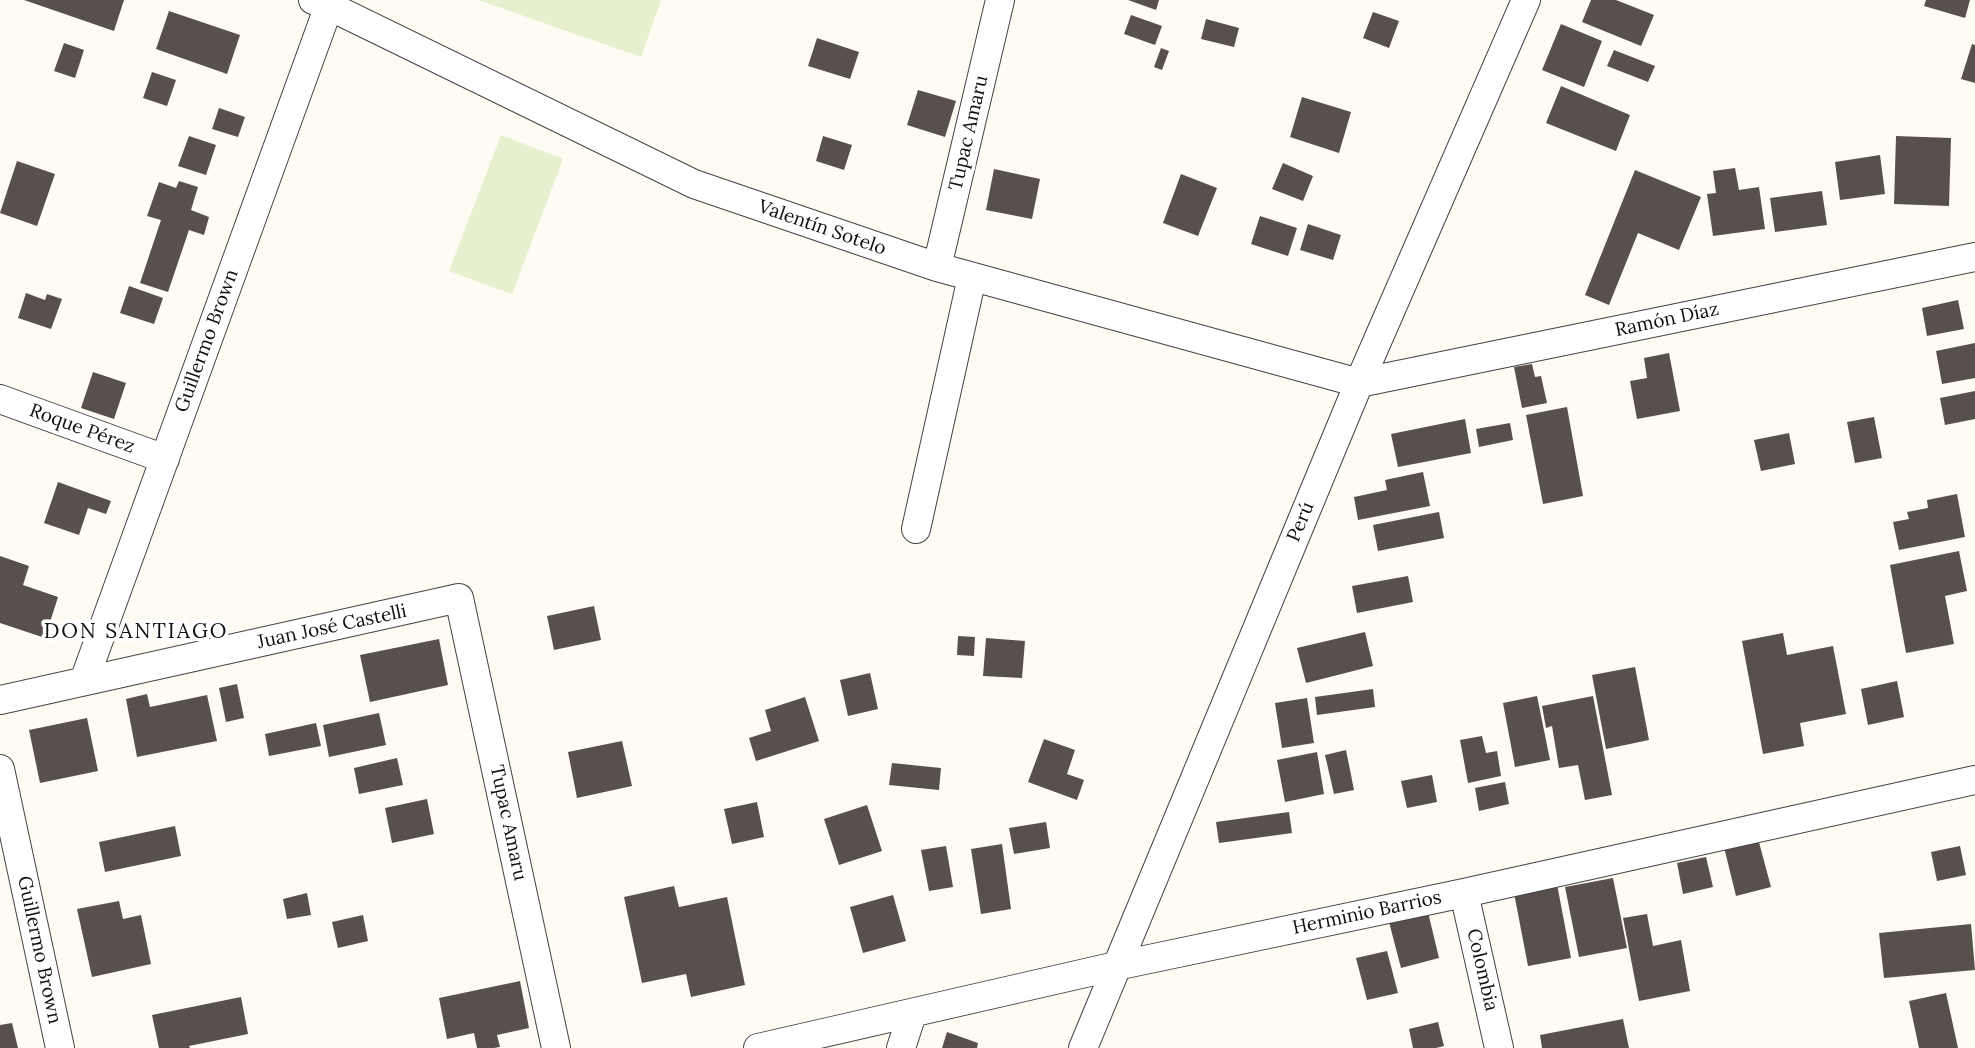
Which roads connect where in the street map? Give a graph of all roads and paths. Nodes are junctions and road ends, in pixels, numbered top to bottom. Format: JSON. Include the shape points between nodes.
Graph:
{"nodes":[{"id":1,"x":1000,"y":0,"type":"edge"},
{"id":2,"x":1526,"y":0,"type":"edge"},
{"id":3,"x":324,"y":2,"type":"edge"},
{"id":4,"x":1975,"y":257,"type":"edge"},
{"id":5,"x":937,"y":267,"type":"junction"},
{"id":6,"x":972,"y":277,"type":"junction"},
{"id":7,"x":1359,"y":383,"type":"junction"},
{"id":8,"x":0,"y":399,"type":"edge"},
{"id":9,"x":165,"y":459,"type":"junction"},
{"id":10,"x":916,"y":529,"type":"dead end"},
{"id":11,"x":460,"y":598,"type":"joint"},
{"id":12,"x":84,"y":681,"type":"junction"},
{"id":13,"x":0,"y":699,"type":"edge"},
{"id":14,"x":0,"y":769,"type":"edge"},
{"id":15,"x":1975,"y":780,"type":"edge"},
{"id":16,"x":1464,"y":893,"type":"junction"},
{"id":17,"x":1116,"y":966,"type":"junction"},
{"id":18,"x":912,"y":1014,"type":"junction"},
{"id":19,"x":60,"y":1048,"type":"edge"},
{"id":20,"x":556,"y":1048,"type":"edge"},
{"id":21,"x":758,"y":1048,"type":"edge"},
{"id":22,"x":901,"y":1048,"type":"edge"},
{"id":23,"x":1083,"y":1048,"type":"edge"},
{"id":24,"x":1499,"y":1048,"type":"edge"}],
"edges":[{"from":1,"to":5,"type":"street","name":"Tupac Amaru"},
{"from":2,"to":7,"type":"street","name":"Perú"},
{"from":3,"to":5,"type":"street","name":"Valentín Sotelo","via":[[694,184]]},
{"from":3,"to":9,"type":"street","name":"Guillermo Brown"},
{"from":4,"to":7,"type":"street","name":"Ramón Díaz"},
{"from":5,"to":6,"type":"street","name":"Valentín Sotelo"},
{"from":6,"to":7,"type":"street","name":"Valentín Sotelo"},
{"from":6,"to":10,"type":"street"},
{"from":7,"to":17,"type":"street","name":"Perú"},
{"from":8,"to":9,"type":"street","name":"Roque Pérez"},
{"from":9,"to":12,"type":"street","name":"Guillermo Brown"},
{"from":11,"to":12,"type":"street","name":"Juan José Castelli"},
{"from":11,"to":20,"type":"street","name":"Tupac Amaru"},
{"from":12,"to":13,"type":"street","name":"Juan José Castelli"},
{"from":14,"to":19,"type":"street","name":"Guillermo Brown"},
{"from":15,"to":16,"type":"street","name":"Herminio Barrios"},
{"from":16,"to":17,"type":"street","name":"Herminio Barrios"},
{"from":16,"to":24,"type":"street","name":"Colombia"},
{"from":17,"to":18,"type":"street","name":"Herminio Barrios"},
{"from":17,"to":23,"type":"street","name":"Perú"},
{"from":18,"to":21,"type":"street","name":"Herminio Barrios"},
{"from":18,"to":22,"type":"street"}]}
